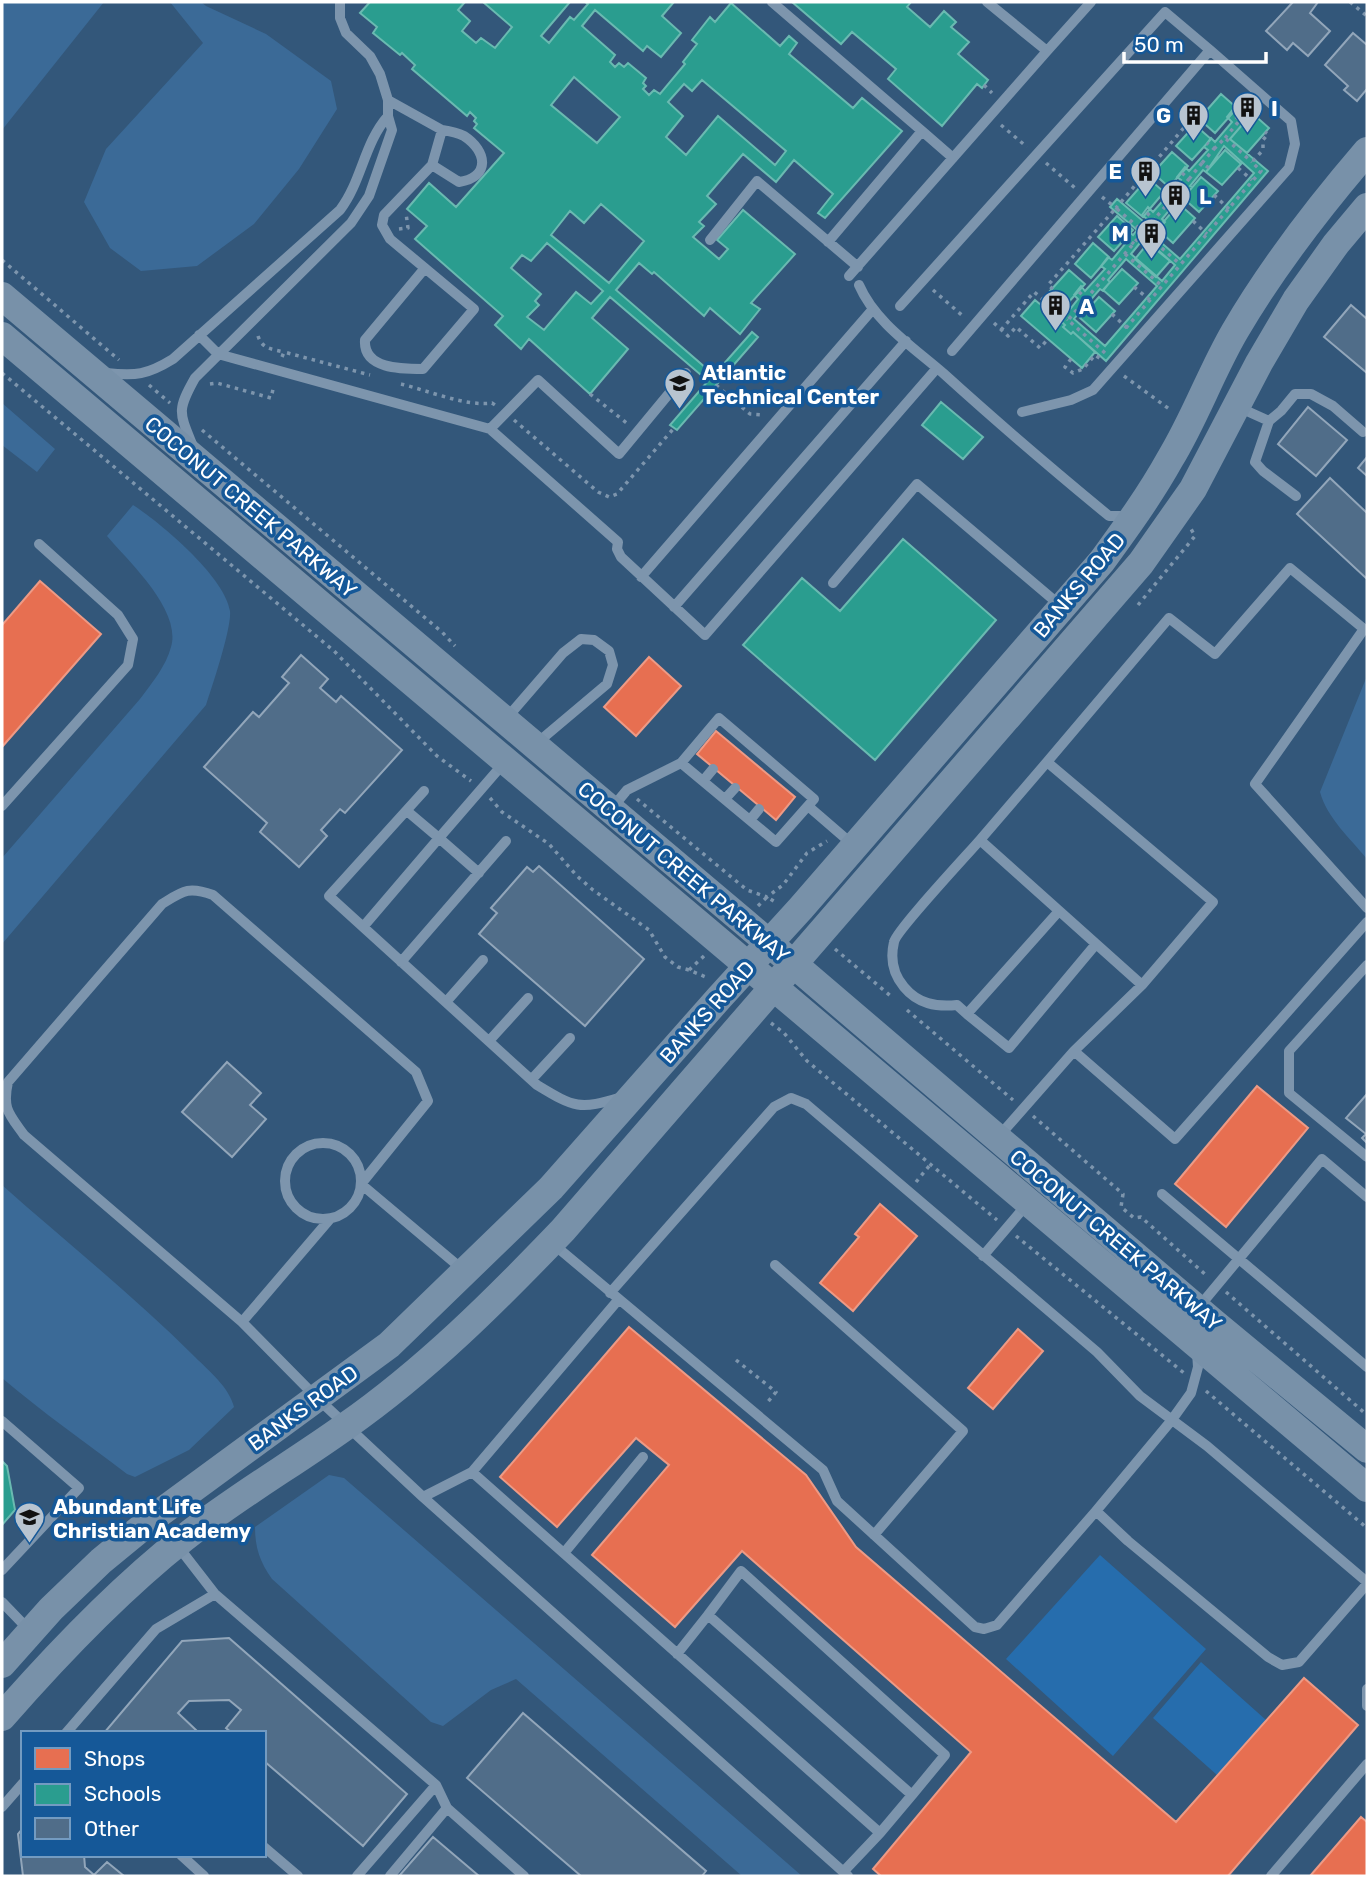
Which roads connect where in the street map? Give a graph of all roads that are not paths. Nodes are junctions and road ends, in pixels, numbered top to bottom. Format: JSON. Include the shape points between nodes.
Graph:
{"nodes":[{"id":1,"x":340,"y":2,"type":"edge"},
{"id":2,"x":772,"y":2,"type":"edge"},
{"id":3,"x":987,"y":2,"type":"edge"},
{"id":4,"x":1091,"y":2,"type":"edge"},
{"id":5,"x":1210,"y":50,"type":"junction"},
{"id":6,"x":1047,"y":51,"type":"junction"},
{"id":7,"x":388,"y":100,"type":"junction"},
{"id":8,"x":388,"y":116,"type":"junction"},
{"id":9,"x":442,"y":130,"type":"junction"},
{"id":10,"x":922,"y":131,"type":"junction"},
{"id":11,"x":1367,"y":151,"type":"edge"},
{"id":12,"x":953,"y":158,"type":"junction"},
{"id":13,"x":432,"y":165,"type":"junction"},
{"id":14,"x":1367,"y":207,"type":"edge"},
{"id":15,"x":710,"y":240,"type":"dead end"},
{"id":16,"x":828,"y":242,"type":"junction"},
{"id":17,"x":858,"y":267,"type":"junction"},
{"id":18,"x":425,"y":268,"type":"junction"},
{"id":19,"x":849,"y":276,"type":"dead end"},
{"id":20,"x":859,"y":285,"type":"dead end"},
{"id":21,"x":2,"y":296,"type":"edge"},
{"id":22,"x":901,"y":306,"type":"dead end"},
{"id":23,"x":873,"y":309,"type":"junction"},
{"id":24,"x":200,"y":335,"type":"junction"},
{"id":25,"x":2,"y":336,"type":"edge"},
{"id":26,"x":906,"y":341,"type":"junction"},
{"id":27,"x":952,"y":351,"type":"dead end"},
{"id":28,"x":218,"y":354,"type":"junction"},
{"id":29,"x":937,"y":368,"type":"junction"},
{"id":30,"x":91,"y":371,"type":"junction"},
{"id":31,"x":686,"y":373,"type":"dead end"},
{"id":32,"x":1237,"y":406,"type":"junction"},
{"id":33,"x":1022,"y":412,"type":"dead end"},
{"id":34,"x":1269,"y":421,"type":"junction"},
{"id":35,"x":489,"y":429,"type":"junction"},
{"id":36,"x":1363,"y":432,"type":"dead end"},
{"id":37,"x":199,"y":462,"type":"junction"},
{"id":38,"x":1296,"y":496,"type":"dead end"},
{"id":39,"x":1126,"y":516,"type":"dead end"},
{"id":40,"x":39,"y":544,"type":"dead end"},
{"id":41,"x":641,"y":577,"type":"junction"},
{"id":42,"x":833,"y":583,"type":"dead end"},
{"id":43,"x":674,"y":607,"type":"junction"},
{"id":44,"x":1062,"y":607,"type":"junction"},
{"id":45,"x":505,"y":721,"type":"junction"},
{"id":46,"x":534,"y":746,"type":"junction"},
{"id":47,"x":505,"y":762,"type":"junction"},
{"id":48,"x":1047,"y":762,"type":"junction"},
{"id":49,"x":681,"y":763,"type":"junction"},
{"id":50,"x":713,"y":769,"type":"dead end"},
{"id":51,"x":788,"y":776,"type":"junction"},
{"id":52,"x":702,"y":781,"type":"junction"},
{"id":53,"x":780,"y":785,"type":"dead end"},
{"id":54,"x":735,"y":788,"type":"dead end"},
{"id":55,"x":424,"y":791,"type":"dead end"},
{"id":56,"x":725,"y":799,"type":"junction"},
{"id":57,"x":619,"y":800,"type":"junction"},
{"id":58,"x":2,"y":806,"type":"edge"},
{"id":59,"x":808,"y":806,"type":"junction"},
{"id":60,"x":759,"y":809,"type":"dead end"},
{"id":61,"x":407,"y":811,"type":"junction"},
{"id":62,"x":750,"y":820,"type":"junction"},
{"id":63,"x":439,"y":838,"type":"junction"},
{"id":64,"x":980,"y":840,"type":"junction"},
{"id":65,"x":506,"y":841,"type":"dead end"},
{"id":66,"x":855,"y":846,"type":"junction"},
{"id":67,"x":479,"y":873,"type":"junction"},
{"id":68,"x":1367,"y":908,"type":"edge"},
{"id":69,"x":1059,"y":911,"type":"junction"},
{"id":70,"x":1367,"y":922,"type":"edge"},
{"id":71,"x":363,"y":927,"type":"junction"},
{"id":72,"x":769,"y":943,"type":"junction"},
{"id":73,"x":1096,"y":944,"type":"junction"},
{"id":74,"x":483,"y":960,"type":"dead end"},
{"id":75,"x":401,"y":962,"type":"junction"},
{"id":76,"x":793,"y":965,"type":"junction"},
{"id":77,"x":1367,"y":965,"type":"edge"},
{"id":78,"x":747,"y":967,"type":"junction"},
{"id":79,"x":1142,"y":985,"type":"junction"},
{"id":80,"x":774,"y":987,"type":"junction"},
{"id":81,"x":528,"y":998,"type":"dead end"},
{"id":82,"x":446,"y":1002,"type":"junction"},
{"id":83,"x":967,"y":1014,"type":"junction"},
{"id":84,"x":570,"y":1038,"type":"dead end"},
{"id":85,"x":489,"y":1041,"type":"junction"},
{"id":86,"x":1074,"y":1051,"type":"junction"},
{"id":87,"x":532,"y":1079,"type":"junction"},
{"id":88,"x":636,"y":1092,"type":"junction"},
{"id":89,"x":997,"y":1139,"type":"junction"},
{"id":90,"x":1367,"y":1157,"type":"edge"},
{"id":91,"x":361,"y":1184,"type":"junction"},
{"id":92,"x":1162,"y":1194,"type":"dead end"},
{"id":93,"x":1367,"y":1197,"type":"edge"},
{"id":94,"x":1029,"y":1202,"type":"junction"},
{"id":95,"x":330,"y":1219,"type":"junction"},
{"id":96,"x":552,"y":1242,"type":"junction"},
{"id":97,"x":983,"y":1256,"type":"junction"},
{"id":98,"x":1238,"y":1258,"type":"junction"},
{"id":99,"x":775,"y":1265,"type":"dead end"},
{"id":100,"x":466,"y":1271,"type":"junction"},
{"id":101,"x":614,"y":1296,"type":"junction"},
{"id":102,"x":1197,"y":1309,"type":"junction"},
{"id":103,"x":242,"y":1322,"type":"junction"},
{"id":104,"x":1197,"y":1344,"type":"junction"},
{"id":105,"x":1367,"y":1367,"type":"edge"},
{"id":106,"x":316,"y":1397,"type":"junction"},
{"id":107,"x":2,"y":1421,"type":"edge"},
{"id":108,"x":1171,"y":1421,"type":"junction"},
{"id":109,"x":347,"y":1426,"type":"junction"},
{"id":110,"x":1367,"y":1449,"type":"edge"},
{"id":111,"x":643,"y":1457,"type":"dead end"},
{"id":112,"x":472,"y":1472,"type":"junction"},
{"id":113,"x":1367,"y":1488,"type":"edge"},
{"id":114,"x":424,"y":1497,"type":"junction"},
{"id":115,"x":1096,"y":1511,"type":"junction"},
{"id":116,"x":874,"y":1535,"type":"junction"},
{"id":117,"x":176,"y":1544,"type":"junction"},
{"id":118,"x":564,"y":1553,"type":"junction"},
{"id":119,"x":2,"y":1570,"type":"edge"},
{"id":120,"x":1367,"y":1583,"type":"edge"},
{"id":121,"x":215,"y":1594,"type":"junction"},
{"id":122,"x":2,"y":1602,"type":"edge"},
{"id":123,"x":708,"y":1615,"type":"junction"},
{"id":124,"x":31,"y":1632,"type":"junction"},
{"id":125,"x":677,"y":1654,"type":"junction"},
{"id":126,"x":2,"y":1664,"type":"edge"},
{"id":127,"x":1367,"y":1689,"type":"edge"},
{"id":128,"x":1367,"y":1706,"type":"edge"},
{"id":129,"x":2,"y":1717,"type":"edge"},
{"id":130,"x":68,"y":1731,"type":"edge"},
{"id":131,"x":1367,"y":1764,"type":"edge"},
{"id":132,"x":21,"y":1785,"type":"edge"},
{"id":133,"x":436,"y":1785,"type":"junction"},
{"id":134,"x":912,"y":1795,"type":"junction"},
{"id":135,"x":2,"y":1807,"type":"edge"},
{"id":136,"x":447,"y":1808,"type":"junction"},
{"id":137,"x":880,"y":1833,"type":"junction"},
{"id":138,"x":266,"y":1849,"type":"edge"},
{"id":139,"x":183,"y":1857,"type":"edge"},
{"id":140,"x":846,"y":1873,"type":"edge"},
{"id":141,"x":204,"y":1876,"type":"edge"},
{"id":142,"x":298,"y":1876,"type":"edge"},
{"id":143,"x":357,"y":1876,"type":"edge"},
{"id":144,"x":390,"y":1876,"type":"edge"},
{"id":145,"x":524,"y":1876,"type":"edge"},
{"id":146,"x":1271,"y":1876,"type":"edge"}],
"edges":[{"from":1,"to":7,"type":"lane","via":[[346,33],[370,56]]},
{"from":2,"to":10,"type":"lane"},
{"from":3,"to":6,"type":"lane"},
{"from":4,"to":6,"type":"lane"},
{"from":5,"to":22,"type":"lane","via":[[1165,12]]},
{"from":5,"to":27,"type":"lane"},
{"from":5,"to":33,"type":"lane","via":[[1291,121],[1294,157],[1284,174],[1093,390]]},
{"from":6,"to":12,"type":"lane"},
{"from":7,"to":8,"type":"lane"},
{"from":7,"to":9,"type":"lane"},
{"from":8,"to":24,"type":"lane","via":[[377,128],[340,210]]},
{"from":8,"to":28,"type":"lane","via":[[392,130],[369,196],[356,217]]},
{"from":9,"to":13,"type":"lane"},
{"from":9,"to":13,"type":"lane","via":[[463,135],[481,152],[481,170],[459,182]]},
{"from":10,"to":12,"type":"lane"},
{"from":10,"to":16,"type":"lane"},
{"from":11,"to":44,"type":"street","name":"BANKS ROAD","via":[[1270,273],[1171,458],[1110,551]]},
{"from":12,"to":17,"type":"lane"},
{"from":13,"to":18,"type":"lane","via":[[384,215],[383,225],[400,248]]},
{"from":14,"to":32,"type":"street","name":"BANKS ROAD","via":[[1296,300]]},
{"from":15,"to":16,"type":"lane","via":[[757,181]]},
{"from":16,"to":17,"type":"lane"},
{"from":17,"to":19,"type":"lane"},
{"from":18,"to":18,"type":"lane","via":[[474,309],[423,369],[386,367],[364,350],[365,340]]},
{"from":20,"to":23,"type":"lane"},
{"from":21,"to":30,"type":"street","name":"COCONUT CREEK PARKWAY"},
{"from":23,"to":26,"type":"lane"},
{"from":23,"to":41,"type":"lane"},
{"from":24,"to":28,"type":"lane"},
{"from":24,"to":30,"type":"lane","via":[[152,372]]},
{"from":25,"to":47,"type":"street","name":"COCONUT CREEK PARKWAY"},
{"from":26,"to":29,"type":"lane"},
{"from":26,"to":43,"type":"lane"},
{"from":28,"to":35,"type":"lane"},
{"from":28,"to":37,"type":"lane","via":[[183,398],[181,412]]},
{"from":29,"to":39,"type":"lane","via":[[1109,516]]},
{"from":29,"to":43,"type":"lane","via":[[705,635]]},
{"from":30,"to":37,"type":"street","name":"COCONUT CREEK PARKWAY"},
{"from":31,"to":35,"type":"lane","via":[[619,454],[538,380]]},
{"from":32,"to":34,"type":"lane"},
{"from":32,"to":76,"type":"street","name":"BANKS ROAD","via":[[1193,489],[1141,563]]},
{"from":34,"to":36,"type":"lane","via":[[1294,394],[1311,394]]},
{"from":34,"to":38,"type":"lane","via":[[1255,461]]},
{"from":35,"to":41,"type":"lane","via":[[618,542],[621,557]]},
{"from":37,"to":45,"type":"street","name":"COCONUT CREEK PARKWAY"},
{"from":40,"to":58,"type":"lane","via":[[118,615],[133,639],[128,665]]},
{"from":41,"to":43,"type":"lane"},
{"from":42,"to":44,"type":"lane","via":[[916,484]]},
{"from":44,"to":66,"type":"street","name":"BANKS ROAD"},
{"from":45,"to":46,"type":"street","name":"COCONUT CREEK PARKWAY"},
{"from":45,"to":46,"type":"lane","via":[[563,653],[581,639],[594,640],[609,651],[614,665],[607,684]]},
{"from":46,"to":57,"type":"street","name":"COCONUT CREEK PARKWAY"},
{"from":47,"to":63,"type":"lane"},
{"from":47,"to":78,"type":"street","name":"COCONUT CREEK PARKWAY"},
{"from":48,"to":64,"type":"lane"},
{"from":48,"to":68,"type":"lane","via":[[1169,618],[1215,654],[1290,568],[1364,629],[1255,784]]},
{"from":48,"to":79,"type":"lane","via":[[1213,902]]},
{"from":49,"to":51,"type":"lane","via":[[719,718],[759,760]]},
{"from":49,"to":52,"type":"lane"},
{"from":49,"to":57,"type":"lane"},
{"from":50,"to":52,"type":"lane"},
{"from":51,"to":53,"type":"lane"},
{"from":51,"to":59,"type":"lane","via":[[814,799]]},
{"from":52,"to":56,"type":"lane"},
{"from":54,"to":56,"type":"lane"},
{"from":55,"to":61,"type":"lane"},
{"from":56,"to":62,"type":"lane"},
{"from":57,"to":72,"type":"street","name":"COCONUT CREEK PARKWAY"},
{"from":59,"to":62,"type":"lane","via":[[776,842]]},
{"from":59,"to":66,"type":"lane"},
{"from":60,"to":62,"type":"lane"},
{"from":61,"to":63,"type":"lane"},
{"from":61,"to":71,"type":"lane","via":[[329,896]]},
{"from":63,"to":67,"type":"lane"},
{"from":63,"to":71,"type":"lane"},
{"from":64,"to":69,"type":"lane"},
{"from":64,"to":83,"type":"lane","via":[[894,940],[893,972],[906,989],[923,1003],[957,1005]]},
{"from":65,"to":67,"type":"lane"},
{"from":66,"to":72,"type":"street","name":"BANKS ROAD"},
{"from":67,"to":75,"type":"lane"},
{"from":69,"to":73,"type":"lane"},
{"from":69,"to":83,"type":"lane"},
{"from":70,"to":86,"type":"lane","via":[[1175,1139]]},
{"from":71,"to":75,"type":"lane"},
{"from":72,"to":76,"type":"street","name":"COCONUT CREEK PARKWAY"},
{"from":72,"to":78,"type":"street","name":"BANKS ROAD"},
{"from":73,"to":79,"type":"lane"},
{"from":73,"to":83,"type":"lane","via":[[1009,1048]]},
{"from":74,"to":82,"type":"lane"},
{"from":75,"to":82,"type":"lane"},
{"from":76,"to":80,"type":"street","name":"BANKS ROAD"},
{"from":76,"to":89,"type":"street","name":"COCONUT CREEK PARKWAY"},
{"from":77,"to":90,"type":"lane","via":[[1289,1051],[1289,1093]]},
{"from":78,"to":80,"type":"street","name":"COCONUT CREEK PARKWAY"},
{"from":78,"to":88,"type":"street","name":"BANKS ROAD"},
{"from":79,"to":86,"type":"lane"},
{"from":80,"to":94,"type":"street","name":"COCONUT CREEK PARKWAY"},
{"from":80,"to":96,"type":"street","name":"BANKS ROAD"},
{"from":81,"to":85,"type":"lane"},
{"from":82,"to":85,"type":"lane"},
{"from":84,"to":87,"type":"lane"},
{"from":85,"to":87,"type":"lane"},
{"from":86,"to":89,"type":"lane"},
{"from":87,"to":88,"type":"lane","via":[[567,1104],[593,1105]]},
{"from":88,"to":100,"type":"street","name":"BANKS ROAD","via":[[551,1188]]},
{"from":89,"to":102,"type":"street","name":"COCONUT CREEK PARKWAY"},
{"from":91,"to":95,"type":"lane","via":[[348,1210]]},
{"from":91,"to":95,"type":"lane","via":[[352,1157],[335,1145],[306,1147],[291,1160],[285,1178],[294,1206],[310,1217]]},
{"from":91,"to":100,"type":"lane"},
{"from":91,"to":103,"type":"lane","via":[[428,1101],[416,1072],[213,895],[196,889],[183,891],[162,904],[8,1082],[4,1100],[24,1135]]},
{"from":92,"to":98,"type":"lane"},
{"from":93,"to":98,"type":"lane","via":[[1322,1159]]},
{"from":94,"to":97,"type":"lane"},
{"from":94,"to":104,"type":"street","name":"COCONUT CREEK PARKWAY"},
{"from":95,"to":103,"type":"lane"},
{"from":96,"to":101,"type":"lane"},
{"from":96,"to":109,"type":"street","name":"BANKS ROAD","via":[[464,1329]]},
{"from":97,"to":101,"type":"lane","via":[[806,1104],[791,1098],[774,1107]]},
{"from":97,"to":108,"type":"lane"},
{"from":98,"to":102,"type":"lane"},
{"from":98,"to":105,"type":"lane"},
{"from":99,"to":116,"type":"lane","via":[[963,1431]]},
{"from":100,"to":106,"type":"street","name":"BANKS ROAD","via":[[389,1345]]},
{"from":101,"to":112,"type":"lane"},
{"from":101,"to":116,"type":"lane","via":[[823,1470],[837,1502]]},
{"from":102,"to":110,"type":"street","name":"COCONUT CREEK PARKWAY"},
{"from":103,"to":106,"type":"lane"},
{"from":104,"to":108,"type":"lane","via":[[1195,1382]]},
{"from":104,"to":113,"type":"street","name":"COCONUT CREEK PARKWAY"},
{"from":106,"to":109,"type":"lane"},
{"from":106,"to":124,"type":"street","name":"BANKS ROAD","via":[[101,1561]]},
{"from":107,"to":119,"type":"lane","via":[[79,1488]]},
{"from":108,"to":115,"type":"lane"},
{"from":108,"to":120,"type":"lane","via":[[1208,1446]]},
{"from":109,"to":114,"type":"lane"},
{"from":109,"to":117,"type":"street","name":"BANKS ROAD"},
{"from":111,"to":118,"type":"lane"},
{"from":112,"to":114,"type":"lane"},
{"from":112,"to":118,"type":"lane"},
{"from":114,"to":140,"type":"lane"},
{"from":115,"to":116,"type":"lane","via":[[997,1625],[984,1629],[966,1620]]},
{"from":115,"to":120,"type":"lane","via":[[1282,1665],[1299,1662]]},
{"from":117,"to":121,"type":"lane"},
{"from":117,"to":129,"type":"street","name":"BANKS ROAD","via":[[79,1632]]},
{"from":118,"to":125,"type":"lane"},
{"from":121,"to":130,"type":"lane","via":[[156,1629]]},
{"from":121,"to":133,"type":"lane"},
{"from":122,"to":124,"type":"lane"},
{"from":123,"to":125,"type":"lane"},
{"from":123,"to":134,"type":"lane"},
{"from":123,"to":134,"type":"lane","via":[[741,1571],[945,1755]]},
{"from":124,"to":126,"type":"street","name":"BANKS ROAD"},
{"from":125,"to":137,"type":"lane"},
{"from":127,"to":128,"type":"lane"},
{"from":131,"to":146,"type":"lane"},
{"from":132,"to":135,"type":"lane"},
{"from":133,"to":136,"type":"lane"},
{"from":133,"to":143,"type":"lane"},
{"from":134,"to":137,"type":"lane"},
{"from":136,"to":144,"type":"lane"},
{"from":136,"to":145,"type":"lane"},
{"from":137,"to":140,"type":"lane"},
{"from":138,"to":142,"type":"lane"},
{"from":139,"to":141,"type":"lane"}]}
